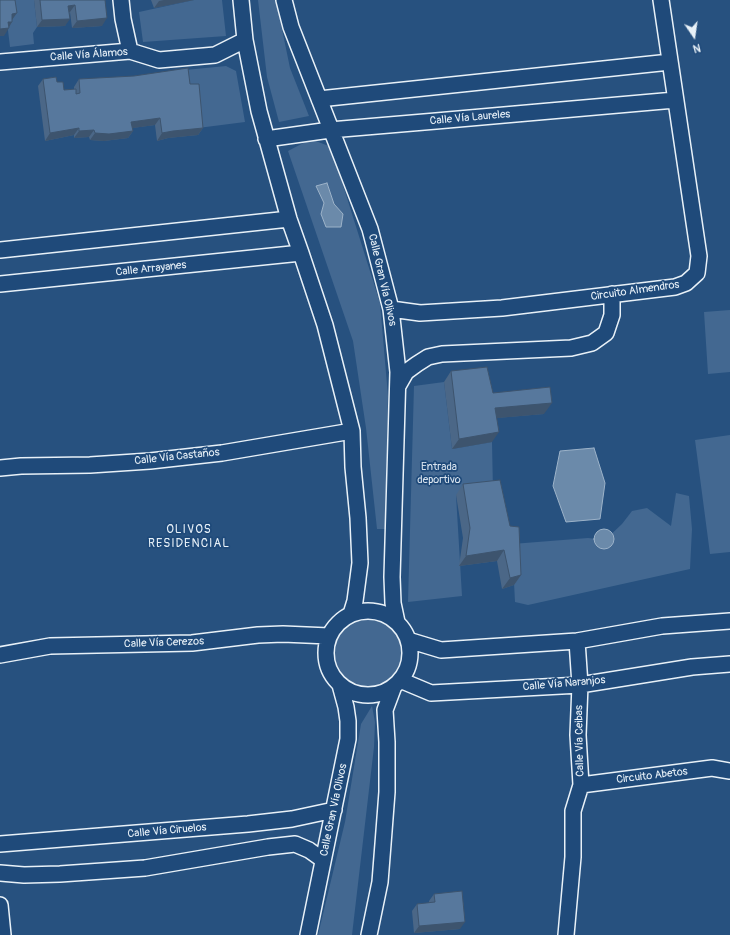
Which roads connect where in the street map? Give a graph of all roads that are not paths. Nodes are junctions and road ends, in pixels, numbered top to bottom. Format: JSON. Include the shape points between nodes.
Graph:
{"nodes":[{"id":1,"x":121,"y":0,"type":"edge"},
{"id":2,"x":241,"y":0,"type":"edge"},
{"id":3,"x":284,"y":0,"type":"edge"},
{"id":4,"x":661,"y":0,"type":"edge"},
{"id":5,"x":245,"y":40,"type":"junction"},
{"id":6,"x":130,"y":51,"type":"junction"},
{"id":7,"x":0,"y":62,"type":"edge"},
{"id":8,"x":670,"y":62,"type":"junction"},
{"id":9,"x":319,"y":99,"type":"junction"},
{"id":10,"x":675,"y":100,"type":"junction"},
{"id":11,"x":330,"y":130,"type":"junction"},
{"id":12,"x":266,"y":139,"type":"junction"},
{"id":13,"x":288,"y":219,"type":"junction"},
{"id":14,"x":0,"y":250,"type":"edge"},
{"id":15,"x":301,"y":253,"type":"junction"},
{"id":16,"x":0,"y":284,"type":"edge"},
{"id":17,"x":612,"y":294,"type":"junction"},
{"id":18,"x":391,"y":309,"type":"junction"},
{"id":19,"x":398,"y":386,"type":"junction"},
{"id":20,"x":352,"y":431,"type":"junction"},
{"id":21,"x":0,"y":468,"type":"edge"},
{"id":22,"x":351,"y":614,"type":"junction"},
{"id":23,"x":730,"y":621,"type":"edge"},
{"id":24,"x":397,"y":622,"type":"junction"},
{"id":25,"x":329,"y":636,"type":"junction"},
{"id":26,"x":408,"y":640,"type":"junction"},
{"id":27,"x":577,"y":640,"type":"junction"},
{"id":28,"x":0,"y":655,"type":"edge"},
{"id":29,"x":730,"y":664,"type":"edge"},
{"id":30,"x":397,"y":683,"type":"junction"},
{"id":31,"x":340,"y":685,"type":"junction"},
{"id":32,"x":580,"y":685,"type":"junction"},
{"id":33,"x":728,"y":767,"type":"edge"},
{"id":34,"x":581,"y":785,"type":"junction"},
{"id":35,"x":334,"y":810,"type":"junction"},
{"id":36,"x":0,"y":844,"type":"edge"},
{"id":37,"x":323,"y":860,"type":"junction"},
{"id":38,"x":0,"y":873,"type":"edge"},
{"id":39,"x":0,"y":906,"type":"edge"},
{"id":40,"x":3,"y":935,"type":"edge"},
{"id":41,"x":308,"y":935,"type":"edge"},
{"id":42,"x":369,"y":935,"type":"edge"},
{"id":43,"x":566,"y":935,"type":"edge"}],
"edges":[{"from":1,"to":6,"type":"street"},
{"from":2,"to":5,"type":"street"},
{"from":3,"to":9,"type":"street","name":"Calle Gran Vía Olivos","via":[[291,27]]},
{"from":4,"to":8,"type":"street","name":"Circuito Almendros"},
{"from":5,"to":6,"type":"street","name":"Calle Vía Álamos","via":[[215,55],[159,60]]},
{"from":5,"to":12,"type":"street"},
{"from":6,"to":7,"type":"street","name":"Calle Vía Álamos"},
{"from":8,"to":9,"type":"street"},
{"from":8,"to":10,"type":"street","name":"Circuito Almendros"},
{"from":9,"to":11,"type":"street","name":"Calle Gran Vía Olivos"},
{"from":10,"to":11,"type":"street","name":"Calle Vía Laureles"},
{"from":10,"to":17,"type":"street","name":"Circuito Almendros","via":[[699,256],[697,273],[686,283],[675,287]]},
{"from":11,"to":12,"type":"street","name":"Calle Vía Laureles"},
{"from":11,"to":18,"type":"street","name":"Calle Gran Vía Olivos","via":[[370,229]]},
{"from":12,"to":13,"type":"street"},
{"from":13,"to":14,"type":"street"},
{"from":13,"to":15,"type":"street"},
{"from":15,"to":16,"type":"street","name":"Calle Arrayanes"},
{"from":15,"to":20,"type":"street","via":[[325,325]]},
{"from":17,"to":18,"type":"street","name":"Circuito Almendros","via":[[502,308],[420,312]]},
{"from":17,"to":19,"type":"street","via":[[612,315],[606,333],[592,343],[571,348],[442,354],[428,357],[406,372]]},
{"from":18,"to":19,"type":"street","name":"Calle Gran Vía Olivos"},
{"from":19,"to":24,"type":"street","name":"Calle Gran Vía Olivos","via":[[392,577]]},
{"from":20,"to":21,"type":"street","name":"Calle Vía Castaños","via":[[222,453],[90,465]]},
{"from":20,"to":22,"type":"street","via":[[360,563]]},
{"from":22,"to":24,"type":"street","via":[[380,612]]},
{"from":22,"to":25,"type":"street","via":[[335,626]]},
{"from":23,"to":27,"type":"street","via":[[662,626]]},
{"from":24,"to":26,"type":"street"},
{"from":25,"to":28,"type":"street","name":"Calle Vía Cerezos","via":[[283,634],[192,643],[50,646]]},
{"from":25,"to":31,"type":"street","via":[[326,646],[328,667]]},
{"from":26,"to":27,"type":"street","via":[[441,650]]},
{"from":26,"to":30,"type":"street","via":[[410,662]]},
{"from":27,"to":32,"type":"street","name":"Calle Vía Ceibas"},
{"from":29,"to":32,"type":"street","name":"Calle Vía Naranjos","via":[[692,667]]},
{"from":30,"to":31,"type":"street","via":[[381,693],[367,696],[348,691]]},
{"from":30,"to":32,"type":"street","name":"Calle Vía Naranjos","via":[[431,693]]},
{"from":30,"to":42,"type":"street","via":[[385,710],[387,792],[380,882]]},
{"from":31,"to":35,"type":"street","name":"Calle Gran Vía Olivos","via":[[346,707],[348,739]]},
{"from":32,"to":34,"type":"street","name":"Calle Vía Ceibas","via":[[578,735]]},
{"from":33,"to":34,"type":"street","name":"Circuito Abetos"},
{"from":34,"to":43,"type":"street","name":"Calle Vía Ceibas","via":[[573,811]]},
{"from":35,"to":36,"type":"street","name":"Calle Vía Ciruelos","via":[[292,819],[248,824]]},
{"from":35,"to":37,"type":"street","name":"Calle Gran Vía Olivos"},
{"from":37,"to":38,"type":"street","via":[[295,844],[145,868],[60,874]]},
{"from":37,"to":41,"type":"street","name":"Calle Gran Vía Olivos"},
{"from":39,"to":40,"type":"street"}]}
